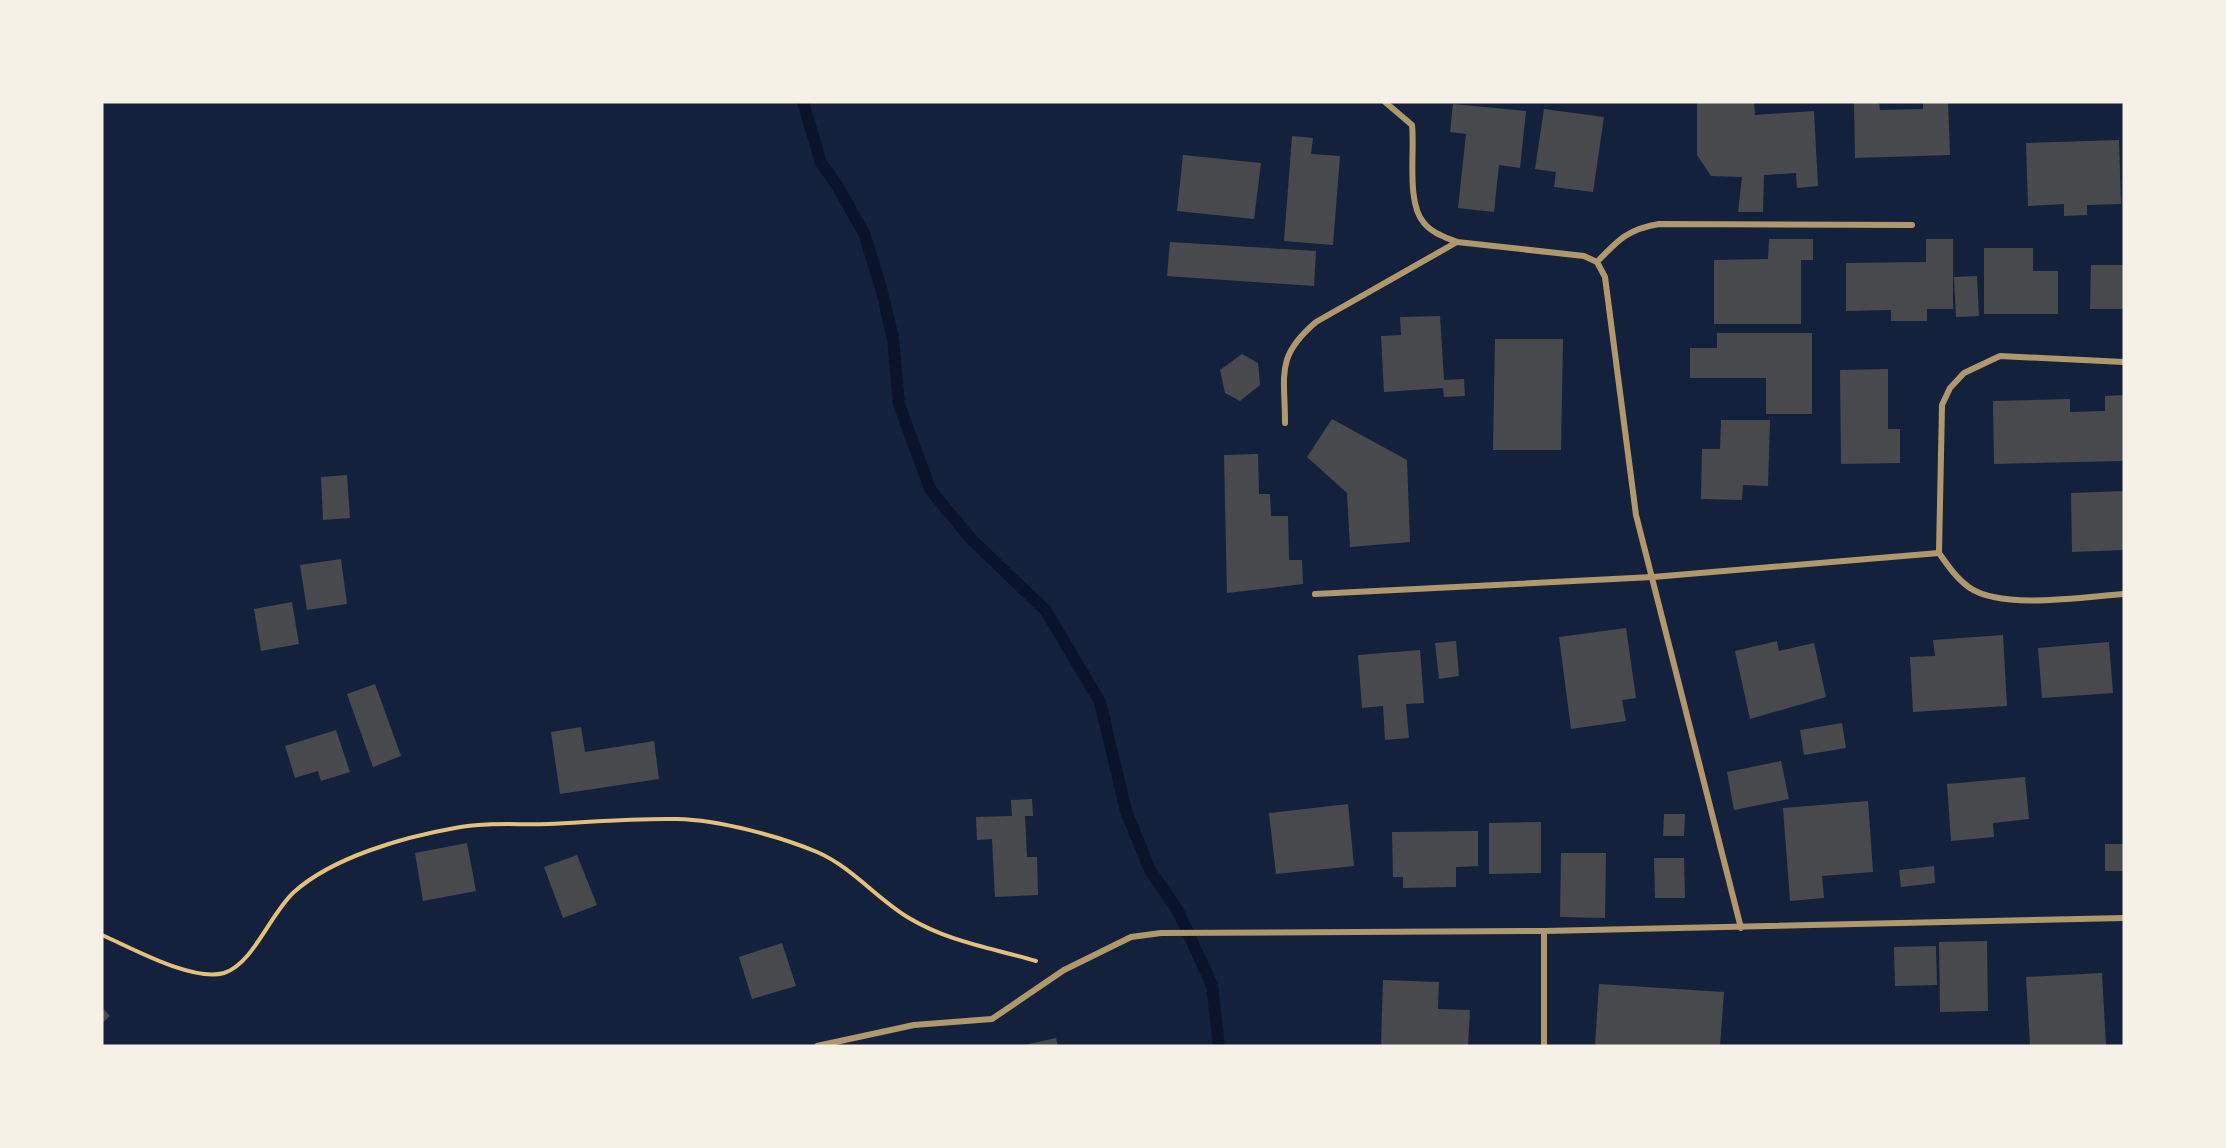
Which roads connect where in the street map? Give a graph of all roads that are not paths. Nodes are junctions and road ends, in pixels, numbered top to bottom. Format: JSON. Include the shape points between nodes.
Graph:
{"nodes":[{"id":1,"x":1385,"y":102,"type":"edge"},
{"id":2,"x":1912,"y":225,"type":"dead end"},
{"id":3,"x":1456,"y":242,"type":"junction"},
{"id":4,"x":1597,"y":262,"type":"junction"},
{"id":5,"x":2124,"y":362,"type":"edge"},
{"id":6,"x":1285,"y":423,"type":"dead end"},
{"id":7,"x":1939,"y":554,"type":"junction"},
{"id":8,"x":1653,"y":577,"type":"junction"},
{"id":9,"x":1315,"y":594,"type":"dead end"},
{"id":10,"x":2124,"y":594,"type":"edge"},
{"id":11,"x":2124,"y":918,"type":"edge"},
{"id":12,"x":1741,"y":928,"type":"junction"},
{"id":13,"x":1544,"y":931,"type":"junction"},
{"id":14,"x":817,"y":1046,"type":"edge"},
{"id":15,"x":1544,"y":1046,"type":"edge"}],
"edges":[{"from":1,"to":3,"type":"street","via":[[1412,125],[1413,189],[1419,215],[1438,234]]},
{"from":2,"to":4,"type":"street","via":[[1659,224],[1639,228],[1621,238]]},
{"from":3,"to":4,"type":"street","via":[[1568,252]]},
{"from":3,"to":6,"type":"street","via":[[1316,322],[1301,335],[1290,348],[1285,363]]},
{"from":4,"to":8,"type":"street","via":[[1609,295],[1636,515]]},
{"from":5,"to":7,"type":"street","via":[[2000,356],[1964,373],[1950,388],[1942,405]]},
{"from":7,"to":8,"type":"street"},
{"from":7,"to":10,"type":"street","via":[[1970,588],[1989,597],[2014,601]]},
{"from":8,"to":9,"type":"street"},
{"from":8,"to":12,"type":"street"},
{"from":11,"to":12,"type":"street"},
{"from":12,"to":13,"type":"street"},
{"from":13,"to":14,"type":"street","via":[[1161,933],[1131,937],[1064,970],[992,1019],[914,1025]]},
{"from":13,"to":15,"type":"street"}]}
